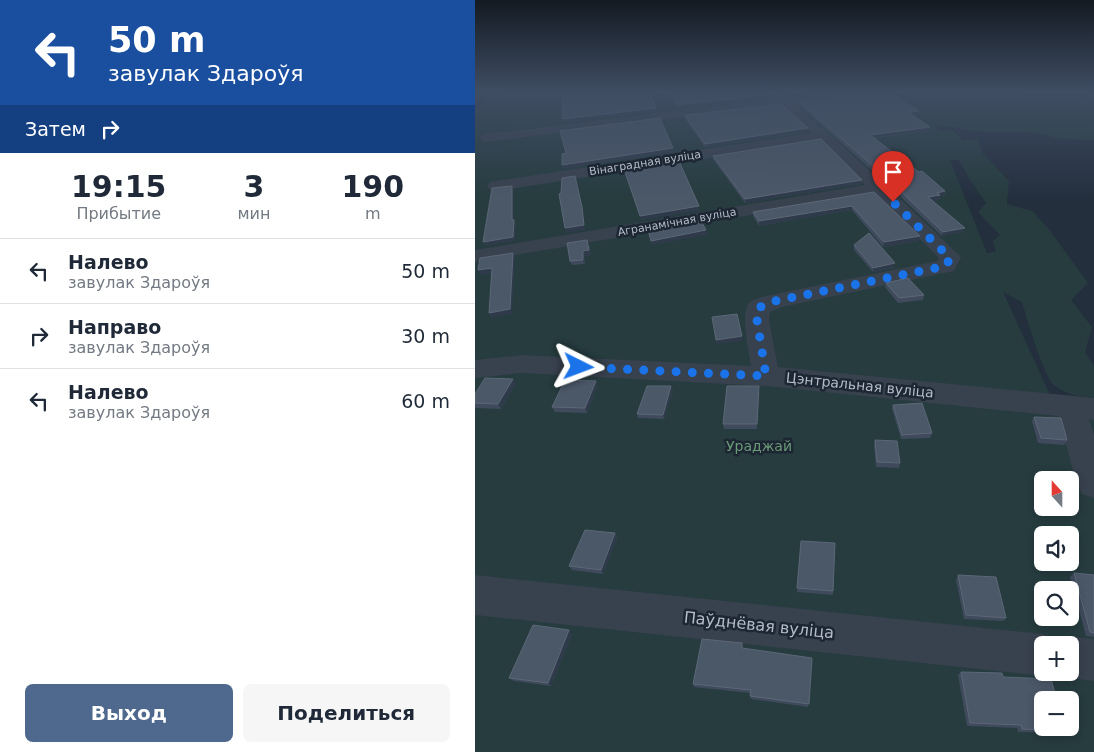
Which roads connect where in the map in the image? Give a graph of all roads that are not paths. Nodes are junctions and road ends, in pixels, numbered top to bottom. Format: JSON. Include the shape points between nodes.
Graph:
{"nodes":[{"id":1,"x":565,"y":127,"type":"edge"},
{"id":2,"x":814,"y":127,"type":"edge"},
{"id":3,"x":824,"y":136,"type":"junction"},
{"id":4,"x":487,"y":138,"type":"dead end"},
{"id":5,"x":496,"y":186,"type":"edge"},
{"id":6,"x":879,"y":188,"type":"junction"},
{"id":7,"x":475,"y":256,"type":"edge"},
{"id":8,"x":475,"y":369,"type":"edge"},
{"id":9,"x":766,"y":376,"type":"junction"},
{"id":10,"x":1082,"y":408,"type":"edge"},
{"id":11,"x":1094,"y":484,"type":"edge"},
{"id":12,"x":475,"y":595,"type":"edge"},
{"id":13,"x":1034,"y":653,"type":"edge"},
{"id":14,"x":1079,"y":658,"type":"edge"},
{"id":15,"x":1094,"y":660,"type":"edge"}],
"edges":[{"from":1,"to":4,"type":"street"},
{"from":2,"to":3,"type":"street"},
{"from":3,"to":5,"type":"street","name":"Вінаградная вуліца"},
{"from":3,"to":6,"type":"street"},
{"from":6,"to":7,"type":"street","name":"Агранамічная вуліца"},
{"from":6,"to":9,"type":"street","via":[[950,258],[946,266],[775,301],[758,308]]},
{"from":8,"to":9,"type":"street","name":"Цэнтральная вуліца","via":[[523,364]]},
{"from":9,"to":10,"type":"street","name":"Цэнтральная вуліца"},
{"from":10,"to":11,"type":"street"},
{"from":12,"to":13,"type":"street","name":"Паўднёвая вуліца"},
{"from":14,"to":15,"type":"street"}]}
